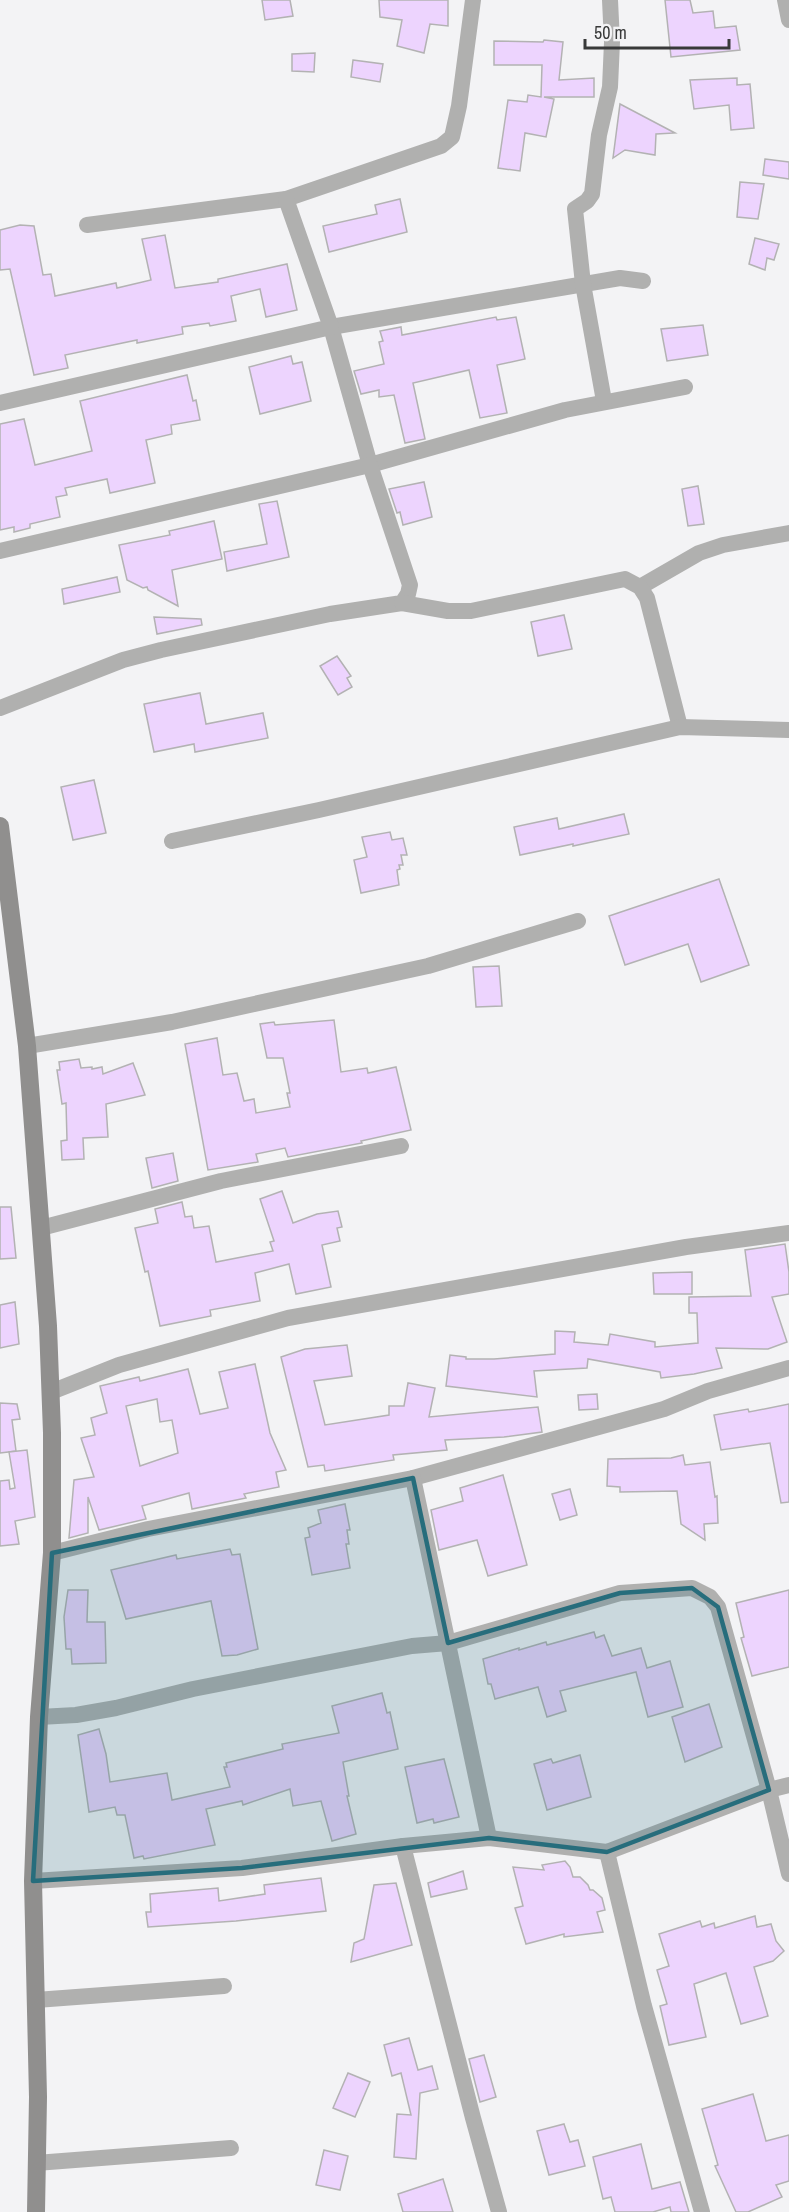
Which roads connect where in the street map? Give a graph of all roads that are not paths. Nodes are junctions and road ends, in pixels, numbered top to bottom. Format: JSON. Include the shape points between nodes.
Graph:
{"nodes":[{"id":1,"x":473,"y":0,"type":"edge"},
{"id":2,"x":610,"y":0,"type":"edge"},
{"id":3,"x":784,"y":0,"type":"edge"},
{"id":4,"x":789,"y":20,"type":"edge"},
{"id":5,"x":286,"y":199,"type":"junction"},
{"id":6,"x":87,"y":225,"type":"dead end"},
{"id":7,"x":643,"y":281,"type":"dead end"},
{"id":8,"x":584,"y":284,"type":"junction"},
{"id":9,"x":331,"y":327,"type":"junction"},
{"id":10,"x":686,"y":387,"type":"dead end"},
{"id":11,"x":604,"y":401,"type":"junction"},
{"id":12,"x":0,"y":403,"type":"edge"},
{"id":13,"x":370,"y":465,"type":"junction"},
{"id":14,"x":789,"y":532,"type":"edge"},
{"id":15,"x":0,"y":551,"type":"edge"},
{"id":16,"x":640,"y":587,"type":"junction"},
{"id":17,"x":402,"y":603,"type":"junction"},
{"id":18,"x":0,"y":708,"type":"edge"},
{"id":19,"x":680,"y":727,"type":"junction"},
{"id":20,"x":789,"y":730,"type":"edge"},
{"id":21,"x":0,"y":826,"type":"edge"},
{"id":22,"x":172,"y":841,"type":"dead end"},
{"id":23,"x":578,"y":921,"type":"dead end"},
{"id":24,"x":27,"y":1046,"type":"junction"},
{"id":25,"x":401,"y":1146,"type":"dead end"},
{"id":26,"x":41,"y":1228,"type":"junction"},
{"id":27,"x":789,"y":1233,"type":"edge"},
{"id":28,"x":789,"y":1368,"type":"edge"},
{"id":29,"x":51,"y":1392,"type":"junction"},
{"id":30,"x":413,"y":1478,"type":"junction"},
{"id":31,"x":52,"y":1553,"type":"junction"},
{"id":32,"x":448,"y":1643,"type":"junction"},
{"id":33,"x":39,"y":1718,"type":"junction"},
{"id":34,"x":789,"y":1785,"type":"edge"},
{"id":35,"x":769,"y":1790,"type":"junction"},
{"id":36,"x":489,"y":1838,"type":"junction"},
{"id":37,"x":403,"y":1846,"type":"junction"},
{"id":38,"x":607,"y":1852,"type":"junction"},
{"id":39,"x":789,"y":1874,"type":"edge"},
{"id":40,"x":33,"y":1881,"type":"junction"},
{"id":41,"x":224,"y":1986,"type":"dead end"},
{"id":42,"x":36,"y":2000,"type":"junction"},
{"id":43,"x":231,"y":2148,"type":"dead end"},
{"id":44,"x":36,"y":2163,"type":"junction"},
{"id":45,"x":36,"y":2212,"type":"edge"},
{"id":46,"x":499,"y":2212,"type":"edge"},
{"id":47,"x":702,"y":2212,"type":"edge"}],
"edges":[{"from":1,"to":5,"type":"street","via":[[459,106],[448,142]]},
{"from":2,"to":8,"type":"street","via":[[610,87],[592,194],[576,209]]},
{"from":3,"to":4,"type":"street"},
{"from":5,"to":6,"type":"street"},
{"from":5,"to":9,"type":"street"},
{"from":7,"to":8,"type":"street","via":[[620,279]]},
{"from":8,"to":9,"type":"street"},
{"from":8,"to":11,"type":"street"},
{"from":9,"to":12,"type":"street"},
{"from":9,"to":13,"type":"street"},
{"from":10,"to":11,"type":"street"},
{"from":11,"to":13,"type":"street"},
{"from":13,"to":15,"type":"street"},
{"from":13,"to":17,"type":"street","via":[[410,585]]},
{"from":14,"to":16,"type":"street","via":[[699,553]]},
{"from":16,"to":17,"type":"street","via":[[625,579],[471,611]]},
{"from":16,"to":19,"type":"street","via":[[647,598]]},
{"from":17,"to":18,"type":"street","via":[[151,652]]},
{"from":19,"to":20,"type":"street"},
{"from":19,"to":22,"type":"street"},
{"from":21,"to":24,"type":"main road"},
{"from":23,"to":24,"type":"street","via":[[428,966],[172,1022]]},
{"from":24,"to":26,"type":"main road"},
{"from":25,"to":26,"type":"street","via":[[221,1181]]},
{"from":26,"to":29,"type":"main road"},
{"from":27,"to":29,"type":"street","via":[[686,1247],[288,1318],[119,1365]]},
{"from":28,"to":30,"type":"street","via":[[708,1391],[664,1409]]},
{"from":29,"to":31,"type":"main road"},
{"from":30,"to":31,"type":"street","via":[[148,1529]]},
{"from":30,"to":32,"type":"street"},
{"from":31,"to":33,"type":"main road"},
{"from":32,"to":33,"type":"street","via":[[412,1646],[116,1708]]},
{"from":32,"to":35,"type":"street","via":[[620,1593],[692,1588],[710,1597],[718,1607]]},
{"from":32,"to":36,"type":"street"},
{"from":33,"to":40,"type":"main road"},
{"from":34,"to":35,"type":"street"},
{"from":35,"to":38,"type":"street"},
{"from":35,"to":39,"type":"street"},
{"from":36,"to":37,"type":"street"},
{"from":36,"to":38,"type":"street"},
{"from":37,"to":40,"type":"street","via":[[242,1868]]},
{"from":37,"to":46,"type":"street"},
{"from":38,"to":47,"type":"street","via":[[644,2006]]},
{"from":40,"to":42,"type":"main road"},
{"from":41,"to":42,"type":"street"},
{"from":42,"to":44,"type":"main road"},
{"from":43,"to":44,"type":"street"},
{"from":44,"to":45,"type":"main road"}]}
